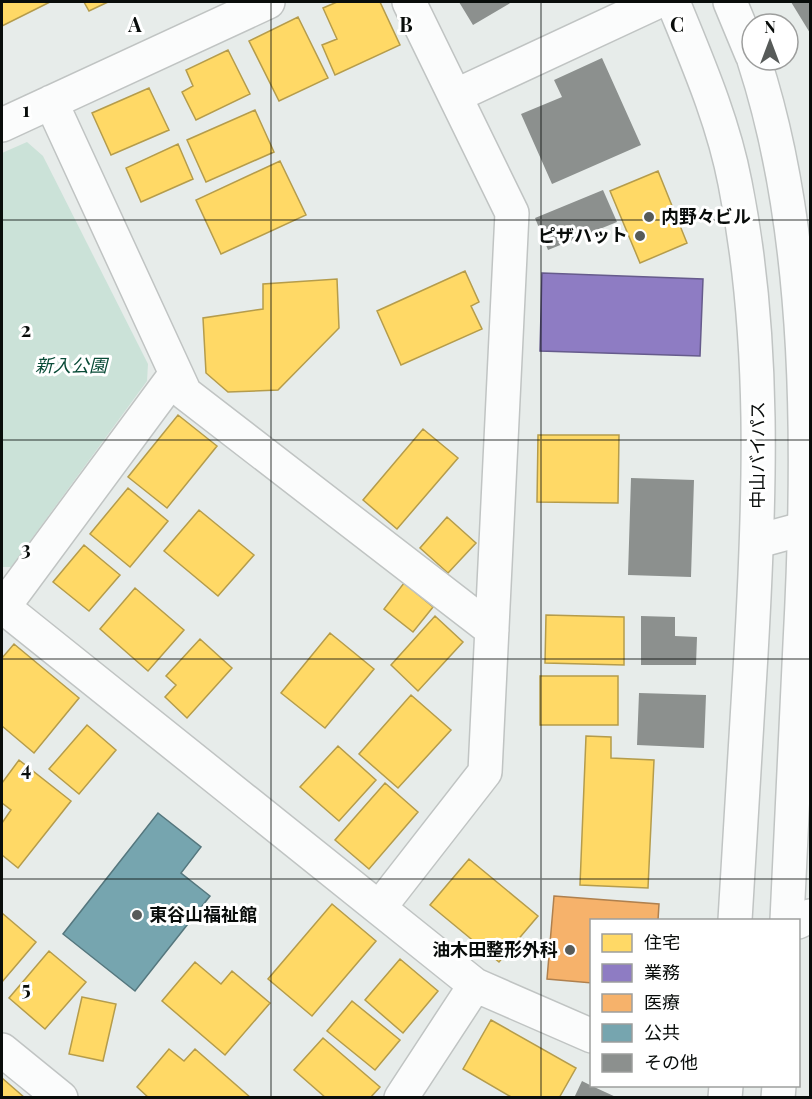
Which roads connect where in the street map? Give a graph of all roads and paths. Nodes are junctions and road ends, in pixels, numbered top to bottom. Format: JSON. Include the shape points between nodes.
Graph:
{"nodes":[{"id":1,"x":268,"y":2,"type":"edge"},
{"id":2,"x":409,"y":2,"type":"edge"},
{"id":3,"x":657,"y":2,"type":"edge"},
{"id":4,"x":673,"y":2,"type":"edge"},
{"id":5,"x":730,"y":2,"type":"edge"},
{"id":6,"x":740,"y":27,"type":"edge"},
{"id":7,"x":759,"y":72,"type":"edge"},
{"id":8,"x":455,"y":96,"type":"junction"},
{"id":9,"x":51,"y":102,"type":"junction"},
{"id":10,"x":2,"y":125,"type":"edge"},
{"id":11,"x":175,"y":375,"type":"junction"},
{"id":12,"x":808,"y":528,"type":"edge"},
{"id":13,"x":758,"y":541,"type":"junction"},
{"id":14,"x":2,"y":608,"type":"edge"},
{"id":15,"x":492,"y":630,"type":"junction"},
{"id":16,"x":379,"y":909,"type":"junction"},
{"id":17,"x":735,"y":919,"type":"edge"},
{"id":18,"x":787,"y":919,"type":"edge"},
{"id":19,"x":475,"y":985,"type":"junction"},
{"id":20,"x":590,"y":1036,"type":"edge"},
{"id":21,"x":2,"y":1050,"type":"edge"},
{"id":22,"x":61,"y":1098,"type":"edge"},
{"id":23,"x":401,"y":1098,"type":"edge"}],
"edges":[{"from":1,"to":9,"type":"street"},
{"from":2,"to":8,"type":"street"},
{"from":3,"to":8,"type":"street"},
{"from":4,"to":13,"type":"street","name":"中山バイパス","via":[[714,104],[735,181],[751,277],[758,373]]},
{"from":5,"to":6,"type":"street"},
{"from":7,"to":12,"type":"street","via":[[788,176],[801,268],[808,379]]},
{"from":8,"to":15,"type":"street","via":[[512,213]]},
{"from":9,"to":10,"type":"street"},
{"from":9,"to":11,"type":"street"},
{"from":11,"to":14,"type":"street"},
{"from":11,"to":15,"type":"street","via":[[184,393]]},
{"from":12,"to":13,"type":"street"},
{"from":12,"to":18,"type":"street"},
{"from":13,"to":17,"type":"street","name":"中山バイパス"},
{"from":14,"to":16,"type":"street"},
{"from":15,"to":16,"type":"street","via":[[485,772]]},
{"from":16,"to":19,"type":"street"},
{"from":19,"to":20,"type":"street"},
{"from":19,"to":23,"type":"street"},
{"from":21,"to":22,"type":"street"}]}
